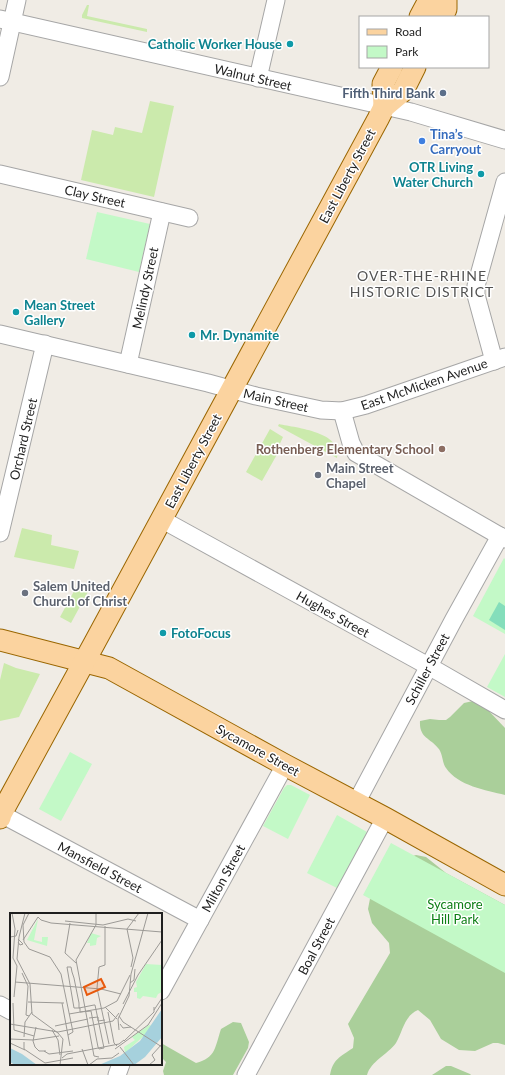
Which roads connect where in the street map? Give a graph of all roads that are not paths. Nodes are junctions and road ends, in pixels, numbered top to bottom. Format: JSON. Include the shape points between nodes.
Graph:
{"nodes":[{"id":1,"x":17,"y":0,"type":"edge"},
{"id":2,"x":276,"y":0,"type":"edge"},
{"id":3,"x":429,"y":0,"type":"edge"},
{"id":4,"x":446,"y":0,"type":"edge"},
{"id":5,"x":421,"y":16,"type":"edge"},
{"id":6,"x":442,"y":16,"type":"edge"},
{"id":7,"x":6,"y":20,"type":"edge"},
{"id":8,"x":391,"y":68,"type":"edge"},
{"id":9,"x":414,"y":68,"type":"edge"},
{"id":10,"x":0,"y":77,"type":"edge"},
{"id":11,"x":258,"y":78,"type":"junction"},
{"id":12,"x":384,"y":107,"type":"junction"},
{"id":13,"x":505,"y":140,"type":"edge"},
{"id":14,"x":0,"y":174,"type":"edge"},
{"id":15,"x":505,"y":182,"type":"edge"},
{"id":16,"x":162,"y":212,"type":"junction"},
{"id":17,"x":190,"y":218,"type":"dead end"},
{"id":18,"x":0,"y":334,"type":"edge"},
{"id":19,"x":45,"y":344,"type":"junction"},
{"id":20,"x":499,"y":359,"type":"edge"},
{"id":21,"x":128,"y":364,"type":"junction"},
{"id":22,"x":232,"y":389,"type":"junction"},
{"id":23,"x":342,"y":411,"type":"junction"},
{"id":24,"x":161,"y":519,"type":"junction"},
{"id":25,"x":0,"y":533,"type":"edge"},
{"id":26,"x":503,"y":537,"type":"edge"},
{"id":27,"x":0,"y":640,"type":"edge"},
{"id":28,"x":85,"y":661,"type":"junction"},
{"id":29,"x":428,"y":667,"type":"junction"},
{"id":30,"x":505,"y":710,"type":"edge"},
{"id":31,"x":285,"y":764,"type":"junction"},
{"id":32,"x":356,"y":803,"type":"junction"},
{"id":33,"x":0,"y":816,"type":"edge"},
{"id":34,"x":385,"y":818,"type":"junction"},
{"id":35,"x":505,"y":885,"type":"edge"},
{"id":36,"x":200,"y":920,"type":"junction"},
{"id":37,"x":162,"y":989,"type":"edge"},
{"id":38,"x":0,"y":1005,"type":"edge"},
{"id":39,"x":10,"y":1010,"type":"edge"},
{"id":40,"x":246,"y":1075,"type":"edge"}],
"edges":[{"from":1,"to":7,"type":"street"},
{"from":2,"to":11,"type":"street"},
{"from":3,"to":5,"type":"main road"},
{"from":4,"to":6,"type":"main road"},
{"from":7,"to":10,"type":"street"},
{"from":7,"to":11,"type":"street","name":"Walnut Street"},
{"from":8,"to":12,"type":"main road","via":[[383,84]]},
{"from":9,"to":12,"type":"main road","name":"East Liberty Street","via":[[403,91]]},
{"from":11,"to":12,"type":"street","name":"Walnut Street"},
{"from":12,"to":13,"type":"street","name":"Walnut Street","via":[[411,112]]},
{"from":12,"to":22,"type":"main road","name":"East Liberty Street"},
{"from":14,"to":16,"type":"street","name":"Clay Street"},
{"from":15,"to":20,"type":"street","via":[[476,286],[476,295]]},
{"from":16,"to":17,"type":"street","name":"Clay Street"},
{"from":16,"to":21,"type":"street","name":"Melindy Street"},
{"from":18,"to":19,"type":"street","name":"Main Street"},
{"from":19,"to":21,"type":"street","name":"Main Street"},
{"from":19,"to":25,"type":"street","name":"Orchard Street"},
{"from":20,"to":23,"type":"street","name":"East McMicken Avenue"},
{"from":21,"to":22,"type":"street","name":"Main Street"},
{"from":22,"to":23,"type":"street","name":"Main Street","via":[[320,410]]},
{"from":22,"to":24,"type":"main road","name":"East Liberty Street"},
{"from":23,"to":26,"type":"street","via":[[356,453]]},
{"from":24,"to":28,"type":"main road","name":"East Liberty Street"},
{"from":24,"to":29,"type":"street","name":"Hughes Street"},
{"from":26,"to":29,"type":"street","name":"Schiller Street"},
{"from":27,"to":28,"type":"main road","name":"Sycamore Street"},
{"from":28,"to":31,"type":"main road","name":"Sycamore Street","via":[[109,668]]},
{"from":28,"to":33,"type":"main road","name":"East Liberty Street"},
{"from":29,"to":30,"type":"street","name":"Hughes Street"},
{"from":29,"to":32,"type":"street","name":"Schiller Street"},
{"from":31,"to":32,"type":"main road","name":"Sycamore Street"},
{"from":31,"to":36,"type":"street","name":"Milton Street"},
{"from":32,"to":34,"type":"main road","name":"Sycamore Street"},
{"from":33,"to":36,"type":"street","name":"Mansfield Street"},
{"from":34,"to":35,"type":"main road","name":"Sycamore Street"},
{"from":34,"to":40,"type":"street","name":"Boal Street"},
{"from":36,"to":37,"type":"street","name":"Milton Street"},
{"from":38,"to":39,"type":"street"}]}
